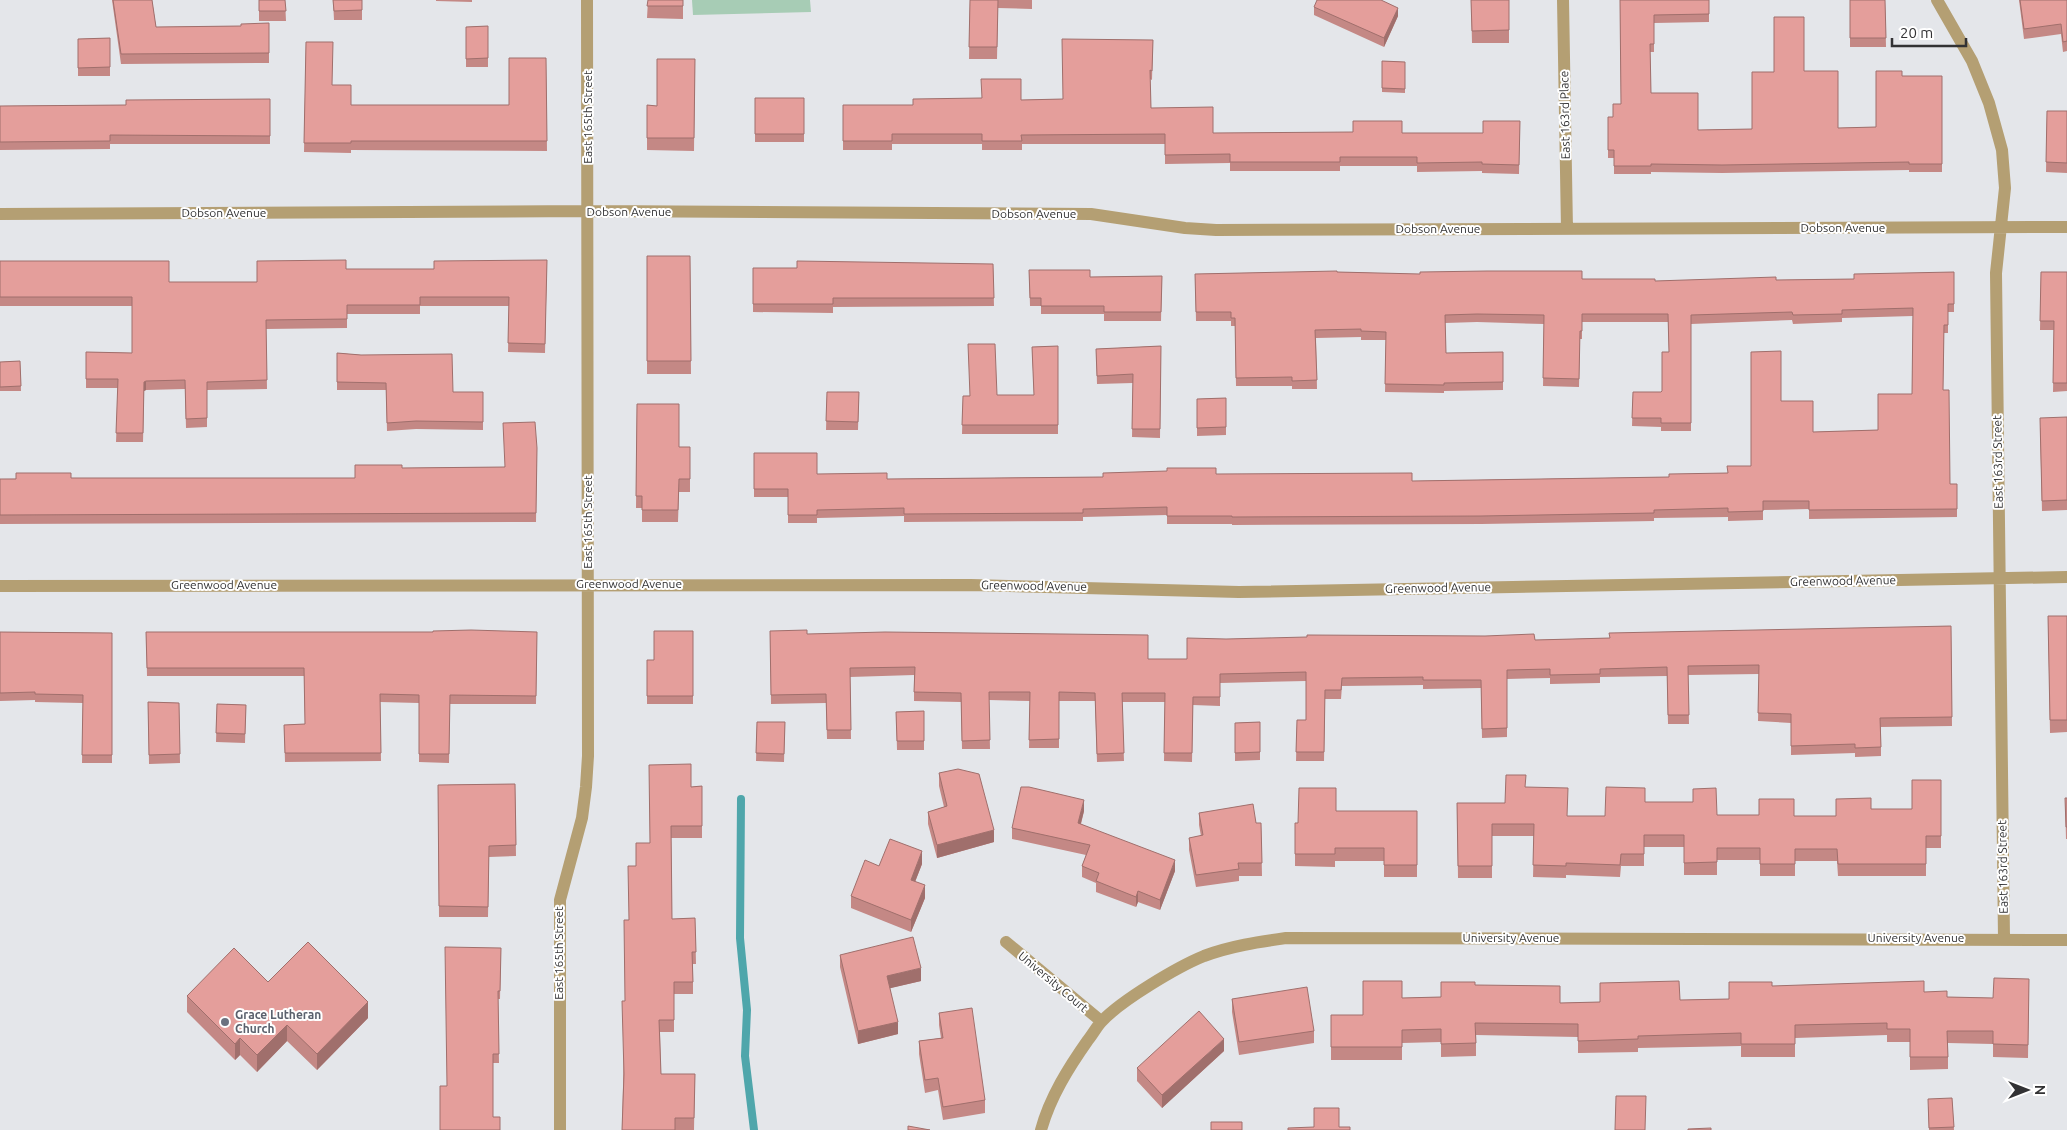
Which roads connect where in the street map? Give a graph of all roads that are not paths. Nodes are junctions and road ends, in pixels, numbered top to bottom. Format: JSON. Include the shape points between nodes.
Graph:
{"nodes":[{"id":1,"x":587,"y":0,"type":"edge"},
{"id":2,"x":1563,"y":0,"type":"edge"},
{"id":3,"x":1937,"y":0,"type":"edge"},
{"id":4,"x":588,"y":212,"type":"junction"},
{"id":5,"x":0,"y":214,"type":"edge"},
{"id":6,"x":2002,"y":227,"type":"junction"},
{"id":7,"x":2067,"y":227,"type":"edge"},
{"id":8,"x":1567,"y":229,"type":"junction"},
{"id":9,"x":2067,"y":577,"type":"edge"},
{"id":10,"x":1999,"y":578,"type":"junction"},
{"id":11,"x":588,"y":584,"type":"junction"},
{"id":12,"x":0,"y":586,"type":"edge"},
{"id":13,"x":2004,"y":938,"type":"junction"},
{"id":14,"x":2067,"y":940,"type":"edge"},
{"id":15,"x":1006,"y":942,"type":"dead end"},
{"id":16,"x":1101,"y":1021,"type":"junction"},
{"id":17,"x":560,"y":1130,"type":"edge"},
{"id":18,"x":1041,"y":1130,"type":"edge"}],
"edges":[{"from":1,"to":4,"type":"street","name":"East 165th Street"},
{"from":2,"to":8,"type":"street","name":"East 163rd Place"},
{"from":3,"to":6,"type":"street","name":"East 163rd Street","via":[[1972,61],[1989,103],[2002,150],[2005,188]]},
{"from":4,"to":5,"type":"street","name":"Dobson Avenue"},
{"from":4,"to":8,"type":"street","name":"Dobson Avenue","via":[[1091,214],[1216,230]]},
{"from":4,"to":11,"type":"street","name":"East 165th Street"},
{"from":6,"to":7,"type":"street","name":"Dobson Avenue"},
{"from":6,"to":8,"type":"street","name":"Dobson Avenue"},
{"from":6,"to":10,"type":"street","name":"East 163rd Street","via":[[1996,273]]},
{"from":9,"to":10,"type":"street","name":"Greenwood Avenue"},
{"from":10,"to":11,"type":"street","name":"Greenwood Avenue","via":[[1239,592],[1049,585]]},
{"from":10,"to":13,"type":"street","name":"East 163rd Street"},
{"from":11,"to":12,"type":"street","name":"Greenwood Avenue"},
{"from":11,"to":17,"type":"street","name":"East 165th Street","via":[[586,786],[582,818],[560,900],[558,922]]},
{"from":13,"to":14,"type":"street","name":"University Avenue"},
{"from":13,"to":16,"type":"street","name":"University Avenue","via":[[1286,938],[1241,945],[1203,957],[1136,995]]},
{"from":15,"to":16,"type":"street","name":"University Court"},
{"from":16,"to":18,"type":"street","name":"University Avenue","via":[[1057,1091]]}]}
